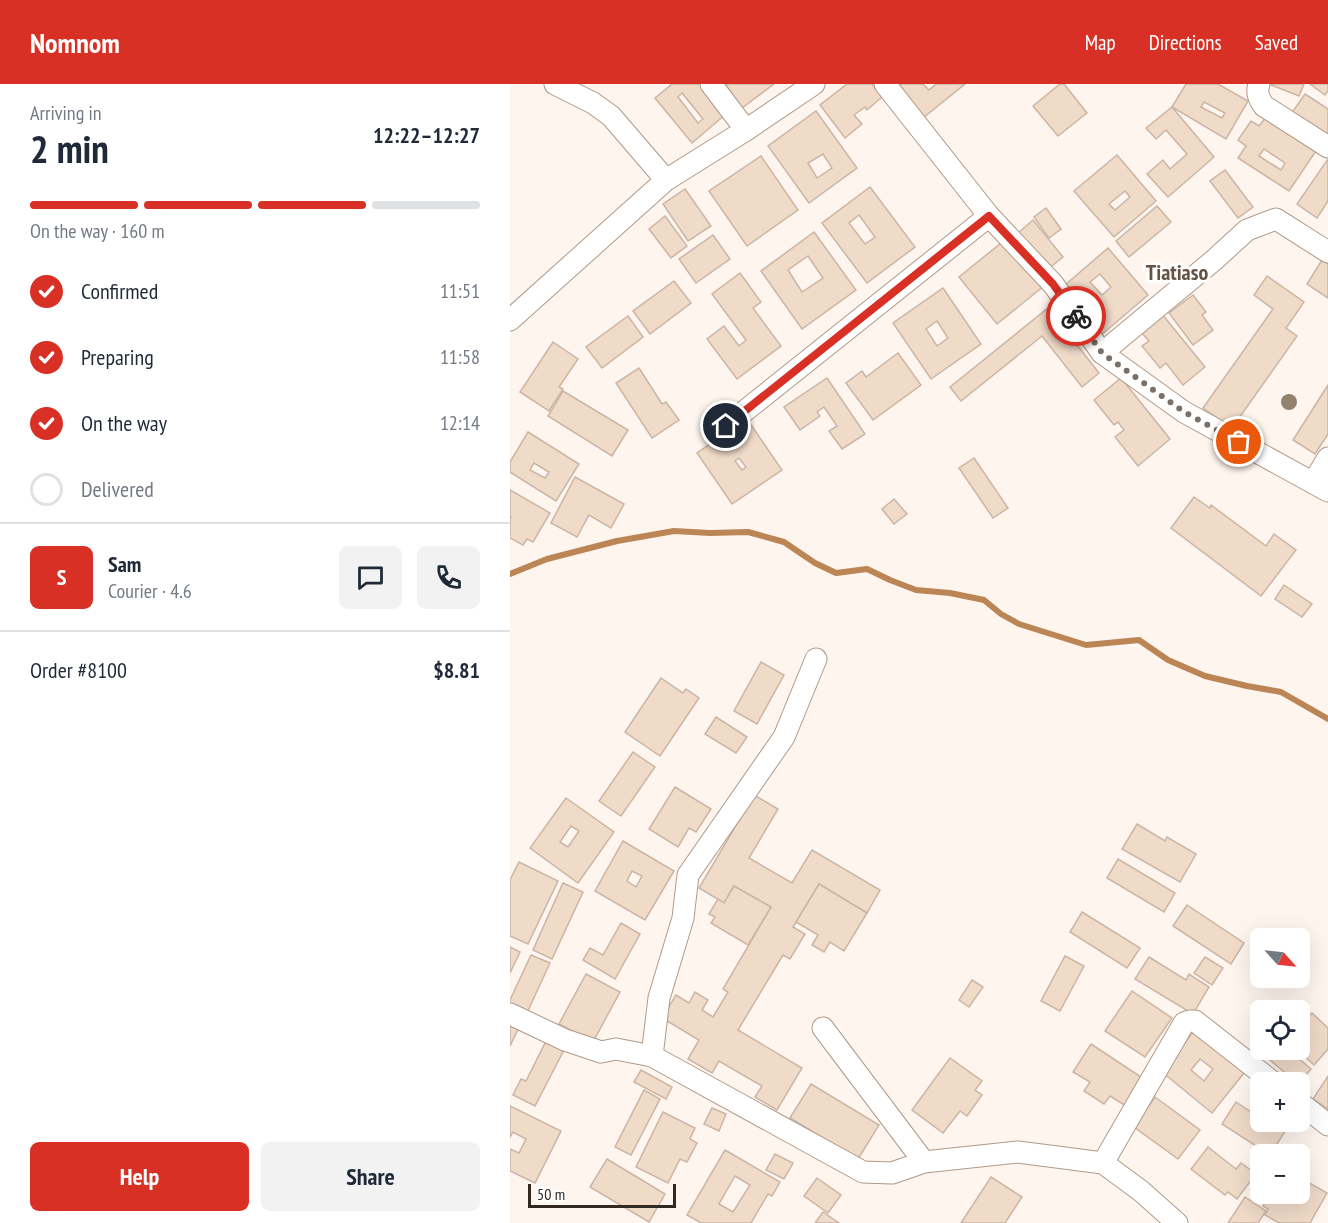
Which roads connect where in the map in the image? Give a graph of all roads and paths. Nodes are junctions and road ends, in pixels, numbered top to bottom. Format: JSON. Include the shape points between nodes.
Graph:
{"nodes":[{"id":1,"x":555,"y":84,"type":"edge"},
{"id":2,"x":711,"y":84,"type":"edge"},
{"id":3,"x":814,"y":84,"type":"edge"},
{"id":4,"x":885,"y":84,"type":"edge"},
{"id":5,"x":1259,"y":84,"type":"edge"},
{"id":6,"x":746,"y":130,"type":"junction"},
{"id":7,"x":1328,"y":147,"type":"edge"},
{"id":8,"x":666,"y":180,"type":"junction"},
{"id":9,"x":989,"y":216,"type":"junction"},
{"id":10,"x":1328,"y":252,"type":"edge"},
{"id":11,"x":510,"y":320,"type":"edge"},
{"id":12,"x":1102,"y":353,"type":"junction"},
{"id":13,"x":726,"y":426,"type":"dead end"},
{"id":14,"x":1328,"y":458,"type":"edge"},
{"id":15,"x":1320,"y":487,"type":"edge"},
{"id":16,"x":816,"y":659,"type":"dead end"},
{"id":17,"x":510,"y":1014,"type":"edge"},
{"id":18,"x":822,"y":1028,"type":"dead end"},
{"id":19,"x":652,"y":1056,"type":"junction"},
{"id":20,"x":1260,"y":1072,"type":"edge"},
{"id":21,"x":1310,"y":1111,"type":"edge"},
{"id":22,"x":1328,"y":1125,"type":"edge"},
{"id":23,"x":924,"y":1162,"type":"junction"},
{"id":24,"x":1103,"y":1164,"type":"junction"},
{"id":25,"x":1177,"y":1223,"type":"edge"}],
"edges":[{"from":1,"to":8,"type":"street","via":[[611,116]]},
{"from":2,"to":6,"type":"street"},
{"from":3,"to":6,"type":"street"},
{"from":4,"to":9,"type":"street"},
{"from":5,"to":7,"type":"street","via":[[1258,99],[1264,106]]},
{"from":6,"to":8,"type":"street"},
{"from":8,"to":11,"type":"street"},
{"from":9,"to":12,"type":"street","via":[[1053,284]]},
{"from":9,"to":13,"type":"street"},
{"from":10,"to":12,"type":"street","via":[[1276,219],[1247,230]]},
{"from":12,"to":15,"type":"street","via":[[1184,412]]},
{"from":14,"to":15,"type":"street"},
{"from":16,"to":19,"type":"street","via":[[784,737],[688,874],[683,918],[659,998]]},
{"from":17,"to":19,"type":"street","via":[[601,1052],[616,1049]]},
{"from":18,"to":23,"type":"street"},
{"from":19,"to":23,"type":"street","via":[[863,1172],[892,1173]]},
{"from":20,"to":24,"type":"street","via":[[1195,1021],[1184,1023]]},
{"from":21,"to":22,"type":"street"},
{"from":23,"to":24,"type":"street","via":[[1018,1152]]},
{"from":24,"to":25,"type":"street"}]}
